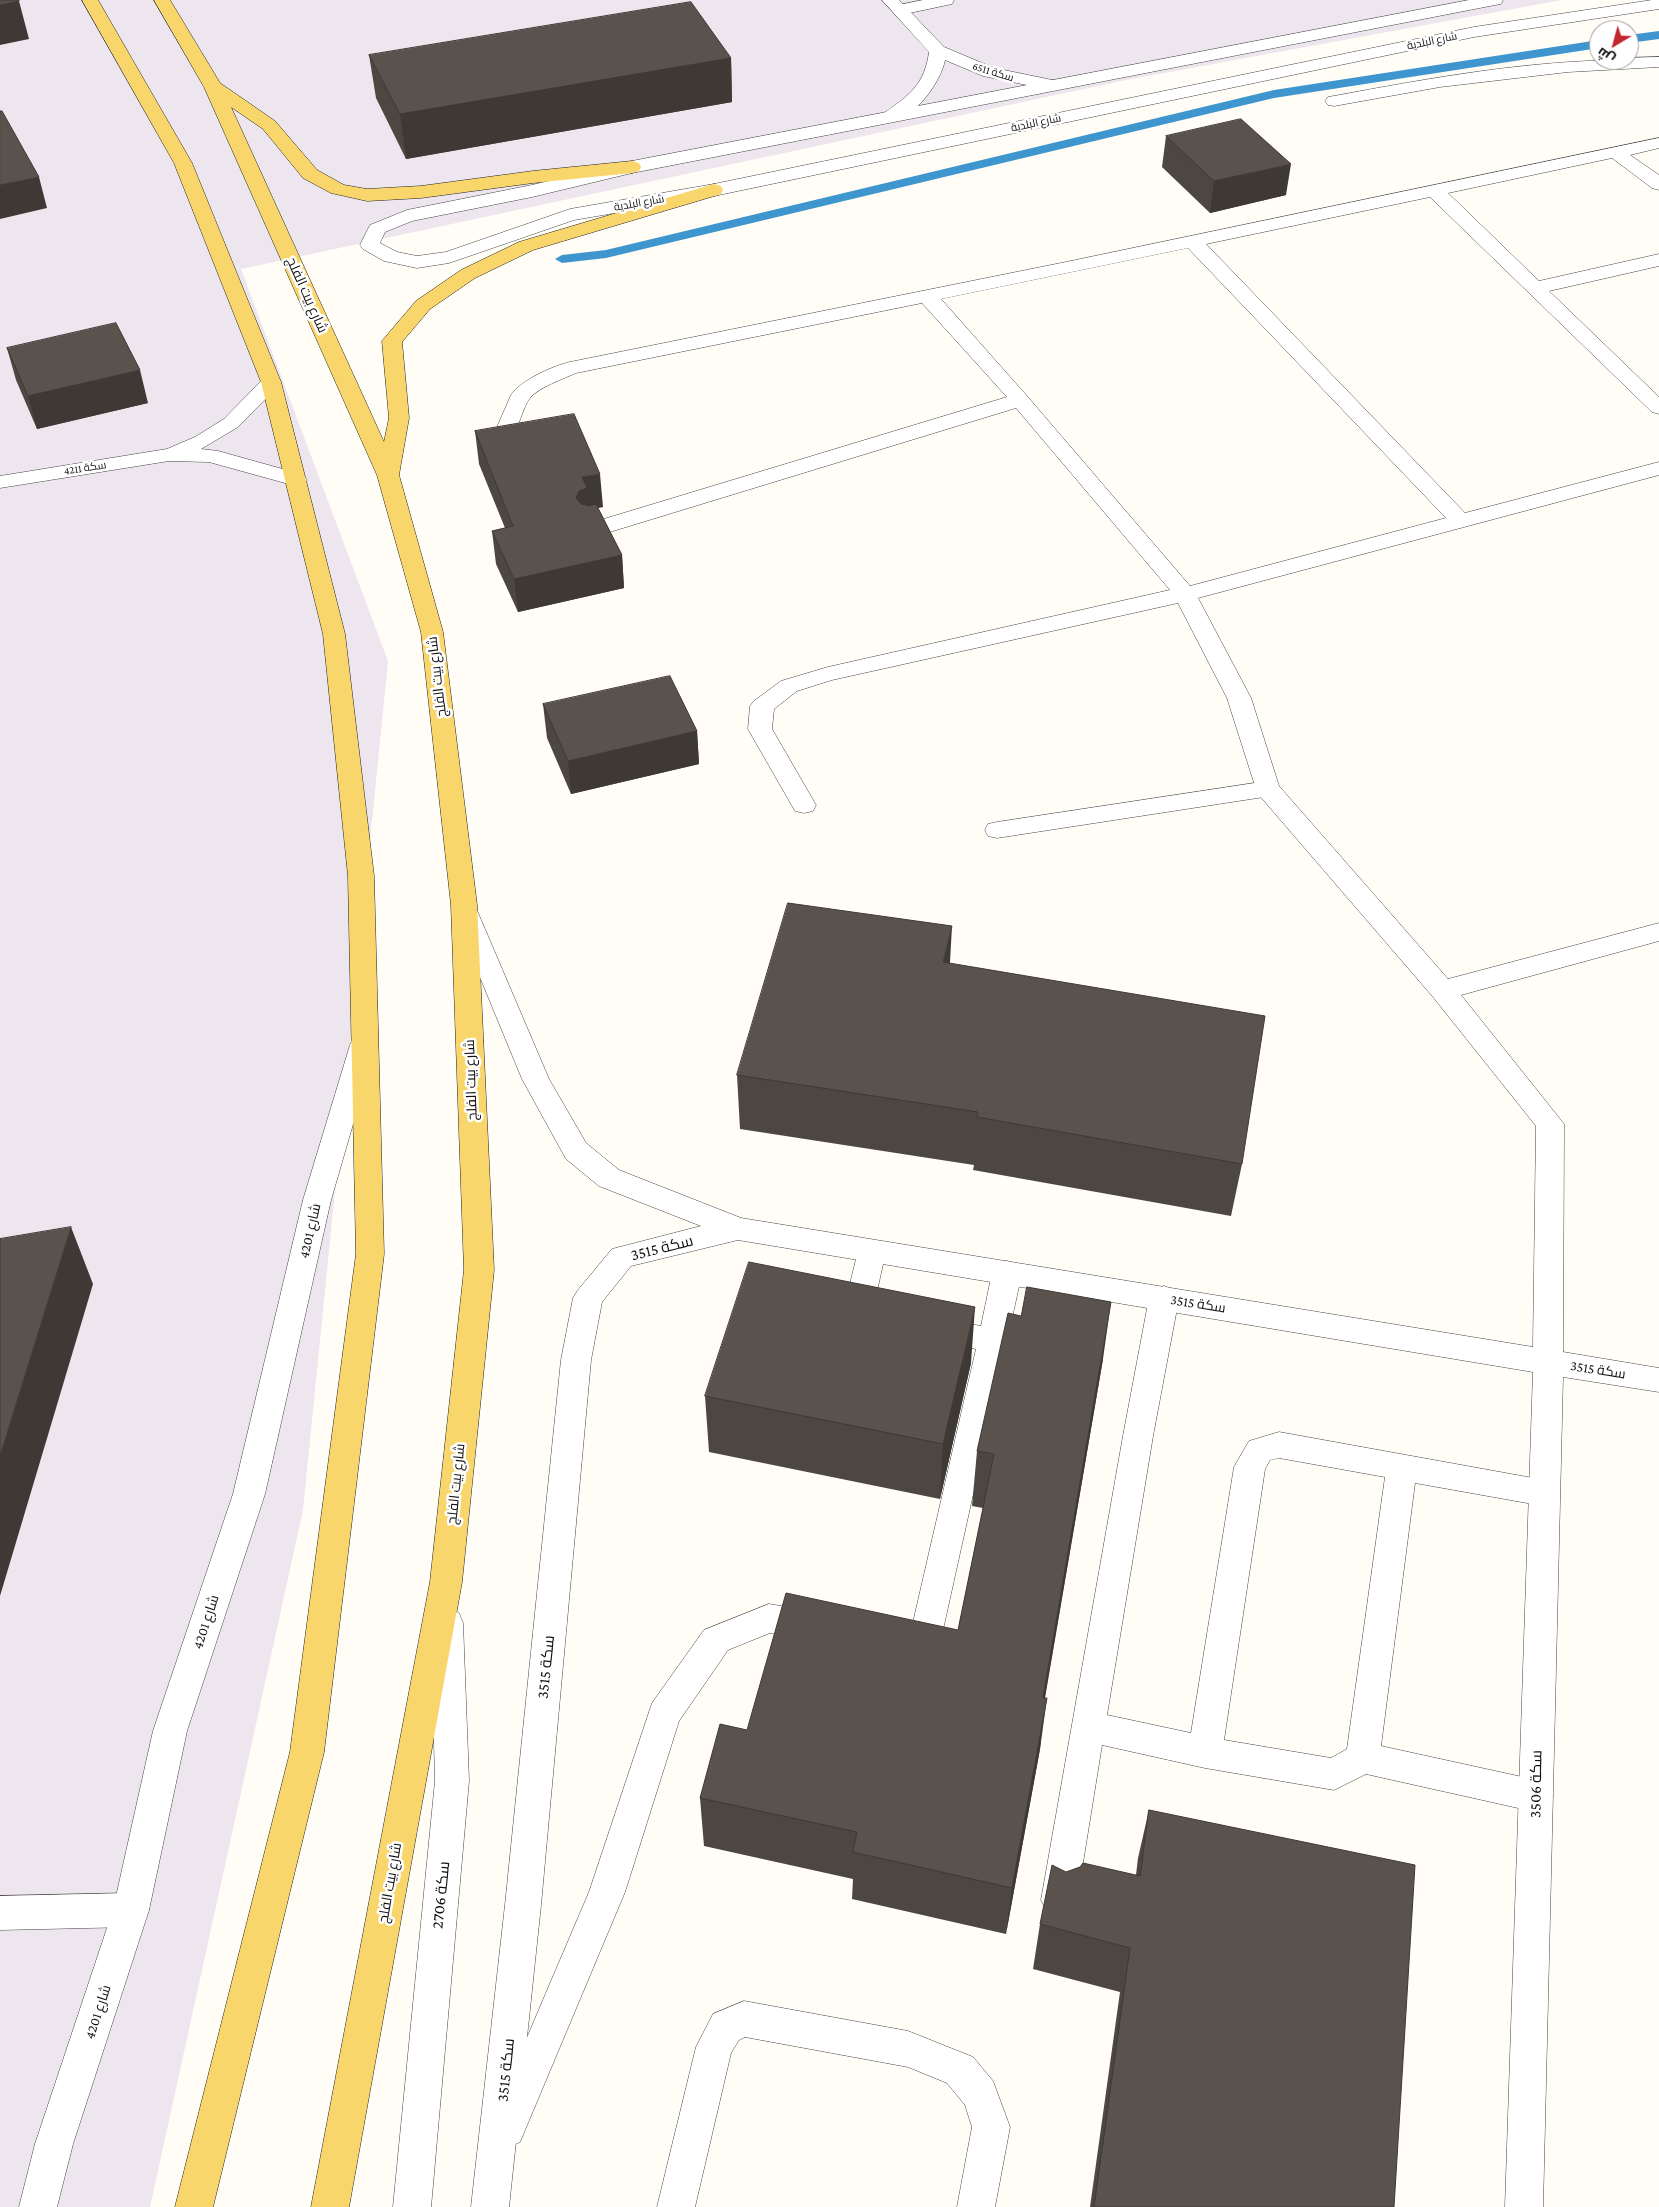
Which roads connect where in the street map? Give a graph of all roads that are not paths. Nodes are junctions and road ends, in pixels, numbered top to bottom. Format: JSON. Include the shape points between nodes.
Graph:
{"nodes":[{"id":1,"x":90,"y":0,"type":"edge"},
{"id":2,"x":162,"y":0,"type":"edge"},
{"id":3,"x":946,"y":0,"type":"edge"},
{"id":4,"x":1495,"y":0,"type":"edge"},
{"id":5,"x":1659,"y":4,"type":"edge"},
{"id":6,"x":895,"y":5,"type":"edge"},
{"id":7,"x":938,"y":51,"type":"junction"},
{"id":8,"x":1659,"y":62,"type":"edge"},
{"id":9,"x":1051,"y":85,"type":"junction"},
{"id":10,"x":214,"y":87,"type":"junction"},
{"id":11,"x":1334,"y":101,"type":"dead end"},
{"id":12,"x":890,"y":117,"type":"junction"},
{"id":13,"x":1659,"y":143,"type":"edge"},
{"id":14,"x":1614,"y":152,"type":"junction"},
{"id":15,"x":632,"y":167,"type":"junction"},
{"id":16,"x":1659,"y":184,"type":"edge"},
{"id":17,"x":714,"y":190,"type":"junction"},
{"id":18,"x":1434,"y":190,"type":"junction"},
{"id":19,"x":1192,"y":241,"type":"junction"},
{"id":20,"x":1659,"y":260,"type":"edge"},
{"id":21,"x":1535,"y":288,"type":"junction"},
{"id":22,"x":927,"y":296,"type":"junction"},
{"id":23,"x":271,"y":382,"type":"junction"},
{"id":24,"x":1020,"y":400,"type":"junction"},
{"id":25,"x":1659,"y":408,"type":"edge"},
{"id":26,"x":507,"y":427,"type":"edge"},
{"id":27,"x":169,"y":455,"type":"junction"},
{"id":28,"x":1659,"y":468,"type":"edge"},
{"id":29,"x":388,"y":475,"type":"junction"},
{"id":30,"x":296,"y":480,"type":"junction"},
{"id":31,"x":0,"y":482,"type":"edge"},
{"id":32,"x":1461,"y":521,"type":"junction"},
{"id":33,"x":592,"y":530,"type":"edge"},
{"id":34,"x":1185,"y":594,"type":"junction"},
{"id":35,"x":1268,"y":788,"type":"junction"},
{"id":36,"x":804,"y":805,"type":"dead end"},
{"id":37,"x":997,"y":830,"type":"dead end"},
{"id":38,"x":464,"y":905,"type":"junction"},
{"id":39,"x":1659,"y":932,"type":"edge"},
{"id":40,"x":1442,"y":990,"type":"junction"},
{"id":41,"x":366,"y":1034,"type":"junction"},
{"id":42,"x":738,"y":1229,"type":"junction"},
{"id":43,"x":872,"y":1251,"type":"junction"},
{"id":44,"x":1007,"y":1273,"type":"junction"},
{"id":45,"x":1164,"y":1298,"type":"junction"},
{"id":46,"x":994,"y":1340,"type":"junction"},
{"id":47,"x":1548,"y":1362,"type":"junction"},
{"id":48,"x":1659,"y":1380,"type":"edge"},
{"id":49,"x":1402,"y":1466,"type":"junction"},
{"id":50,"x":1544,"y":1493,"type":"junction"},
{"id":51,"x":446,"y":1582,"type":"junction"},
{"id":52,"x":846,"y":1633,"type":"edge"},
{"id":53,"x":885,"y":1640,"type":"edge"},
{"id":54,"x":1088,"y":1726,"type":"junction"},
{"id":55,"x":1205,"y":1752,"type":"junction"},
{"id":56,"x":1363,"y":1758,"type":"junction"},
{"id":57,"x":1536,"y":1796,"type":"junction"},
{"id":58,"x":1058,"y":1900,"type":"edge"},
{"id":59,"x":131,"y":1910,"type":"junction"},
{"id":60,"x":0,"y":1913,"type":"edge"},
{"id":61,"x":497,"y":2151,"type":"junction"},
{"id":62,"x":38,"y":2207,"type":"edge"},
{"id":63,"x":194,"y":2207,"type":"edge"},
{"id":64,"x":330,"y":2207,"type":"edge"},
{"id":65,"x":412,"y":2207,"type":"edge"},
{"id":66,"x":490,"y":2207,"type":"edge"},
{"id":67,"x":676,"y":2207,"type":"edge"},
{"id":68,"x":976,"y":2207,"type":"edge"},
{"id":69,"x":1524,"y":2207,"type":"edge"}],
"edges":[{"from":1,"to":23,"type":"main road","via":[[183,163]]},
{"from":2,"to":10,"type":"main road","name":"شارع بيت الفلج"},
{"from":3,"to":6,"type":"street"},
{"from":4,"to":9,"type":"street"},
{"from":5,"to":17,"type":"street","name":"شارع البلدية","via":[[1474,32]]},
{"from":6,"to":7,"type":"street","name":"سكة 6511"},
{"from":7,"to":9,"type":"street","name":"سكة 6511","via":[[989,72]]},
{"from":7,"to":12,"type":"street","via":[[932,79],[923,92]]},
{"from":8,"to":11,"type":"street","via":[[1568,67],[1440,82]]},
{"from":9,"to":12,"type":"street"},
{"from":10,"to":15,"type":"main road","via":[[268,125],[310,174],[338,189],[366,194],[421,192]]},
{"from":10,"to":29,"type":"main road","name":"شارع بيت الفلج"},
{"from":12,"to":15,"type":"street"},
{"from":13,"to":14,"type":"street"},
{"from":14,"to":16,"type":"street"},
{"from":14,"to":18,"type":"street"},
{"from":15,"to":17,"type":"street","name":"شارع البلدية","via":[[407,216],[377,229],[370,245],[391,257],[417,262],[448,257],[570,215]]},
{"from":17,"to":29,"type":"main road","via":[[526,246],[468,274],[423,305],[392,341],[399,418]]},
{"from":18,"to":19,"type":"street"},
{"from":18,"to":21,"type":"street"},
{"from":19,"to":22,"type":"street"},
{"from":19,"to":32,"type":"street"},
{"from":20,"to":21,"type":"street"},
{"from":21,"to":25,"type":"street"},
{"from":22,"to":24,"type":"street"},
{"from":22,"to":26,"type":"street","via":[[570,368],[521,395]]},
{"from":23,"to":27,"type":"street","name":"سكة 4211","via":[[231,423],[202,441]]},
{"from":23,"to":30,"type":"main road"},
{"from":24,"to":33,"type":"street"},
{"from":24,"to":34,"type":"street"},
{"from":27,"to":30,"type":"street","name":"سكة 4211","via":[[210,456]]},
{"from":27,"to":31,"type":"street","name":"سكة 4211"},
{"from":28,"to":32,"type":"street"},
{"from":29,"to":38,"type":"main road","name":"شارع بيت الفلج","via":[[432,632]]},
{"from":30,"to":41,"type":"main road","via":[[334,634],[362,876]]},
{"from":32,"to":34,"type":"street"},
{"from":34,"to":35,"type":"street","via":[[1239,698]]},
{"from":34,"to":36,"type":"street","via":[[828,674],[789,686],[762,706],[760,729]]},
{"from":35,"to":37,"type":"street"},
{"from":35,"to":40,"type":"street","name":"سكة 3506"},
{"from":38,"to":42,"type":"street","name":"سكة 3515","via":[[536,1079],[576,1151],[609,1178]]},
{"from":38,"to":51,"type":"main road","name":"شارع بيت الفلج","via":[[479,1270]]},
{"from":39,"to":40,"type":"street"},
{"from":40,"to":47,"type":"street","name":"سكة 3506","via":[[1550,1124]]},
{"from":41,"to":59,"type":"street","name":"شارع 4201","via":[[317,1200],[249,1494],[170,1731]]},
{"from":41,"to":63,"type":"main road","via":[[370,1254],[307,1752]]},
{"from":42,"to":43,"type":"street","name":"سكة 3515"},
{"from":42,"to":61,"type":"street","name":"سكة 3515","via":[[622,1257],[588,1298],[576,1360]]},
{"from":43,"to":44,"type":"street","name":"سكة 3515"},
{"from":43,"to":46,"type":"street","via":[[857,1316]]},
{"from":44,"to":45,"type":"street","name":"سكة 3515"},
{"from":44,"to":46,"type":"street"},
{"from":45,"to":47,"type":"street","name":"سكة 3515"},
{"from":45,"to":54,"type":"street"},
{"from":46,"to":53,"type":"street","via":[[923,1648]]},
{"from":47,"to":48,"type":"street","name":"سكة 3515"},
{"from":47,"to":50,"type":"street","name":"سكة 3506"},
{"from":49,"to":50,"type":"street"},
{"from":49,"to":55,"type":"street","via":[[1279,1445],[1260,1450],[1250,1467]]},
{"from":49,"to":56,"type":"street"},
{"from":50,"to":57,"type":"street","name":"سكة 3506"},
{"from":51,"to":64,"type":"main road","name":"شارع بيت الفلج"},
{"from":51,"to":65,"type":"street","name":"سكة 2706","via":[[452,1781]]},
{"from":52,"to":61,"type":"street","via":[[769,1618],[716,1640],[664,1714],[606,1892]]},
{"from":54,"to":55,"type":"street"},
{"from":54,"to":58,"type":"street"},
{"from":55,"to":56,"type":"street","via":[[1334,1774]]},
{"from":56,"to":57,"type":"street"},
{"from":57,"to":69,"type":"street","name":"سكة 3506"},
{"from":59,"to":60,"type":"street"},
{"from":59,"to":62,"type":"street","name":"شارع 4201","via":[[54,2144]]},
{"from":61,"to":66,"type":"street","name":"سكة 3515"},
{"from":67,"to":68,"type":"street","via":[[714,2047],[726,2027],[744,2019],[908,2049],[960,2070],[980,2094],[991,2127]]}]}
